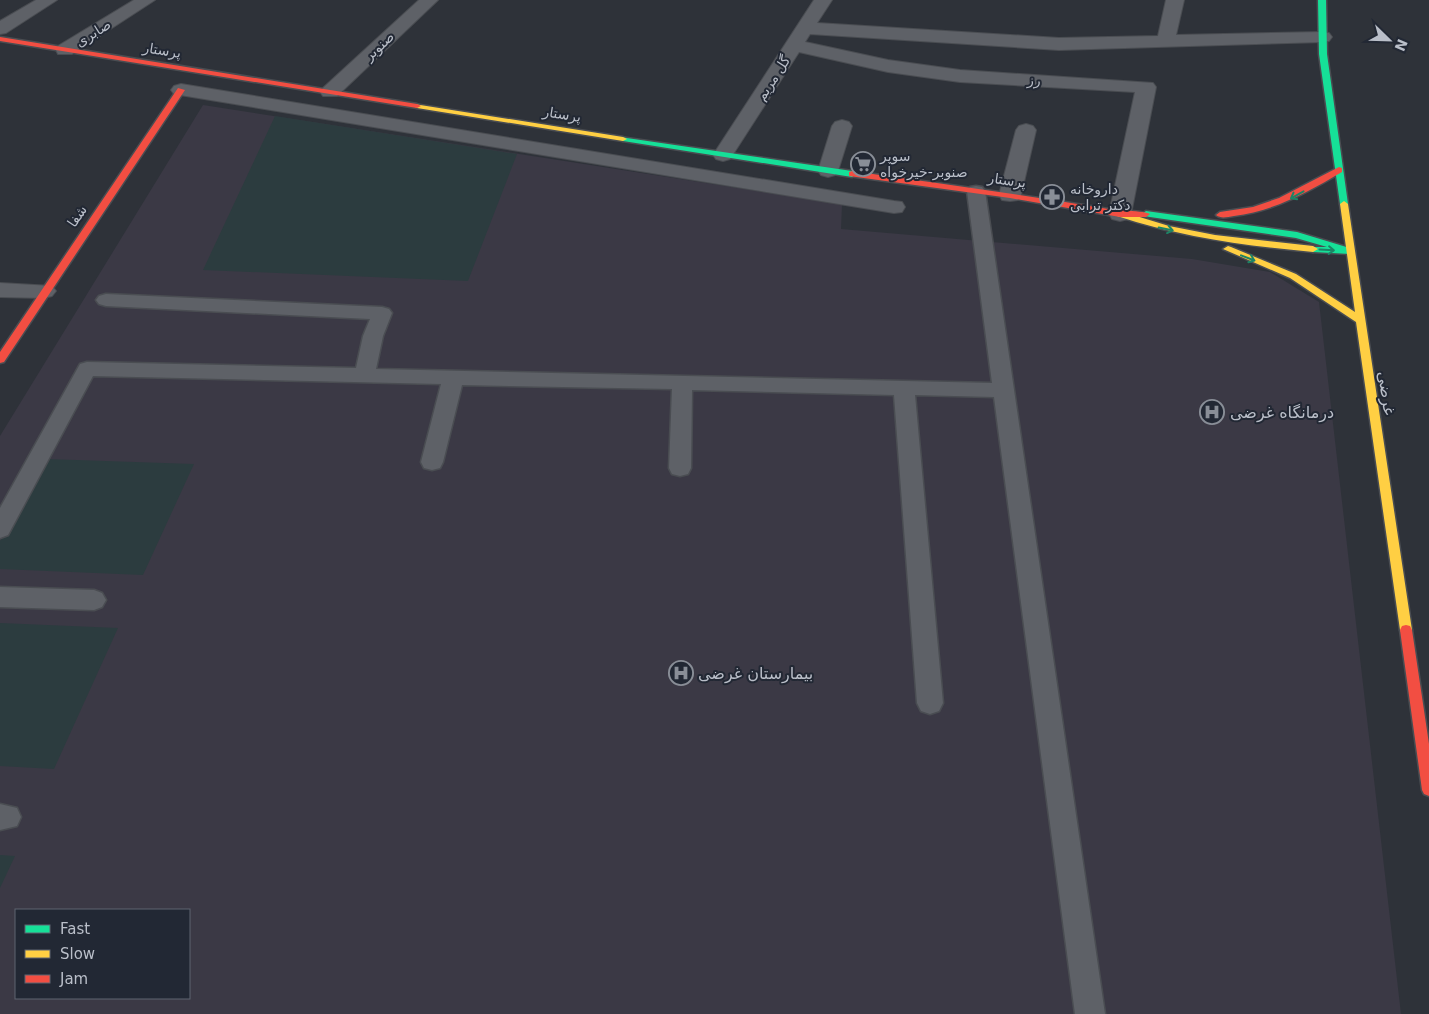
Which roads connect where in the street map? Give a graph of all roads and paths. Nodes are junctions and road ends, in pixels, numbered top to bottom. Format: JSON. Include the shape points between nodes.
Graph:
{"nodes":[{"id":1,"x":47,"y":0,"type":"edge"},
{"id":2,"x":146,"y":0,"type":"edge"},
{"id":3,"x":429,"y":0,"type":"edge"},
{"id":4,"x":823,"y":0,"type":"edge"},
{"id":5,"x":1175,"y":0,"type":"edge"},
{"id":6,"x":1322,"y":0,"type":"edge"},
{"id":7,"x":805,"y":28,"type":"junction"},
{"id":8,"x":0,"y":29,"type":"edge"},
{"id":9,"x":1323,"y":37,"type":"junction"},
{"id":10,"x":0,"y":40,"type":"edge"},
{"id":11,"x":1166,"y":40,"type":"junction"},
{"id":12,"x":794,"y":45,"type":"junction"},
{"id":13,"x":65,"y":50,"type":"junction"},
{"id":14,"x":181,"y":90,"type":"joint"},
{"id":15,"x":330,"y":92,"type":"junction"},
{"id":16,"x":842,"y":126,"type":"dead end"},
{"id":17,"x":1026,"y":130,"type":"dead end"},
{"id":18,"x":723,"y":156,"type":"junction"},
{"id":19,"x":1339,"y":170,"type":"junction"},
{"id":20,"x":828,"y":172,"type":"junction"},
{"id":21,"x":976,"y":191,"type":"junction"},
{"id":22,"x":1010,"y":196,"type":"junction"},
{"id":23,"x":894,"y":207,"type":"dead end"},
{"id":24,"x":1120,"y":214,"type":"junction"},
{"id":25,"x":1189,"y":219,"type":"junction"},
{"id":26,"x":1204,"y":237,"type":"junction"},
{"id":27,"x":1350,"y":252,"type":"junction"},
{"id":28,"x":0,"y":290,"type":"edge"},
{"id":29,"x":44,"y":291,"type":"junction"},
{"id":30,"x":106,"y":300,"type":"dead end"},
{"id":31,"x":1360,"y":320,"type":"junction"},
{"id":32,"x":0,"y":360,"type":"edge"},
{"id":33,"x":364,"y":376,"type":"junction"},
{"id":34,"x":453,"y":378,"type":"junction"},
{"id":35,"x":682,"y":383,"type":"junction"},
{"id":36,"x":904,"y":388,"type":"junction"},
{"id":37,"x":1003,"y":390,"type":"junction"},
{"id":38,"x":432,"y":462,"type":"dead end"},
{"id":39,"x":680,"y":468,"type":"dead end"},
{"id":40,"x":0,"y":529,"type":"edge"},
{"id":41,"x":0,"y":597,"type":"edge"},
{"id":42,"x":94,"y":600,"type":"dead end"},
{"id":43,"x":930,"y":703,"type":"dead end"},
{"id":44,"x":1429,"y":790,"type":"edge"},
{"id":45,"x":1090,"y":1014,"type":"edge"}],
"edges":[{"from":1,"to":8,"type":"street"},
{"from":2,"to":13,"type":"street","name":"صابری"},
{"from":3,"to":15,"type":"street","name":"صنوبر"},
{"from":4,"to":7,"type":"street","name":"گل مریم"},
{"from":5,"to":11,"type":"street"},
{"from":6,"to":9,"type":"main road","name":"غرضی"},
{"from":7,"to":11,"type":"street","via":[[1059,44]]},
{"from":7,"to":12,"type":"street","name":"گل مریم"},
{"from":9,"to":11,"type":"street"},
{"from":9,"to":19,"type":"main road","name":"غرضی"},
{"from":10,"to":13,"type":"main road","name":"پرستار"},
{"from":12,"to":18,"type":"street","name":"گل مریم"},
{"from":12,"to":24,"type":"street","name":"رز","via":[[888,66],[960,76],[1146,87]]},
{"from":13,"to":15,"type":"main road","name":"پرستار"},
{"from":14,"to":23,"type":"street"},
{"from":14,"to":29,"type":"main road","name":"شفا"},
{"from":15,"to":18,"type":"main road","name":"پرستار"},
{"from":16,"to":20,"type":"street"},
{"from":17,"to":22,"type":"street"},
{"from":18,"to":20,"type":"main road","name":"پرستار"},
{"from":19,"to":25,"type":"main road","one_way":true,"via":[[1291,198],[1248,212]]},
{"from":19,"to":27,"type":"main road","name":"غرضی"},
{"from":20,"to":21,"type":"main road","name":"پرستار"},
{"from":21,"to":22,"type":"main road","name":"پرستار"},
{"from":21,"to":37,"type":"lane"},
{"from":22,"to":24,"type":"main road","name":"پرستار"},
{"from":24,"to":25,"type":"main road"},
{"from":24,"to":26,"type":"main road","one_way":true,"via":[[1150,226]]},
{"from":25,"to":27,"type":"main road","via":[[1297,235]]},
{"from":26,"to":27,"type":"main road","one_way":true},
{"from":26,"to":31,"type":"main road","one_way":true,"via":[[1293,276]]},
{"from":27,"to":31,"type":"main road","name":"غرضی"},
{"from":28,"to":29,"type":"street"},
{"from":29,"to":32,"type":"main road","name":"شفا"},
{"from":30,"to":33,"type":"lane","via":[[382,313],[372,336]]},
{"from":31,"to":44,"type":"main road","name":"غرضی"},
{"from":33,"to":34,"type":"lane"},
{"from":33,"to":40,"type":"lane","via":[[87,369]]},
{"from":34,"to":35,"type":"lane"},
{"from":34,"to":38,"type":"lane"},
{"from":35,"to":36,"type":"lane"},
{"from":35,"to":39,"type":"lane"},
{"from":36,"to":37,"type":"lane"},
{"from":36,"to":43,"type":"lane"},
{"from":37,"to":45,"type":"lane"},
{"from":41,"to":42,"type":"lane"}]}
